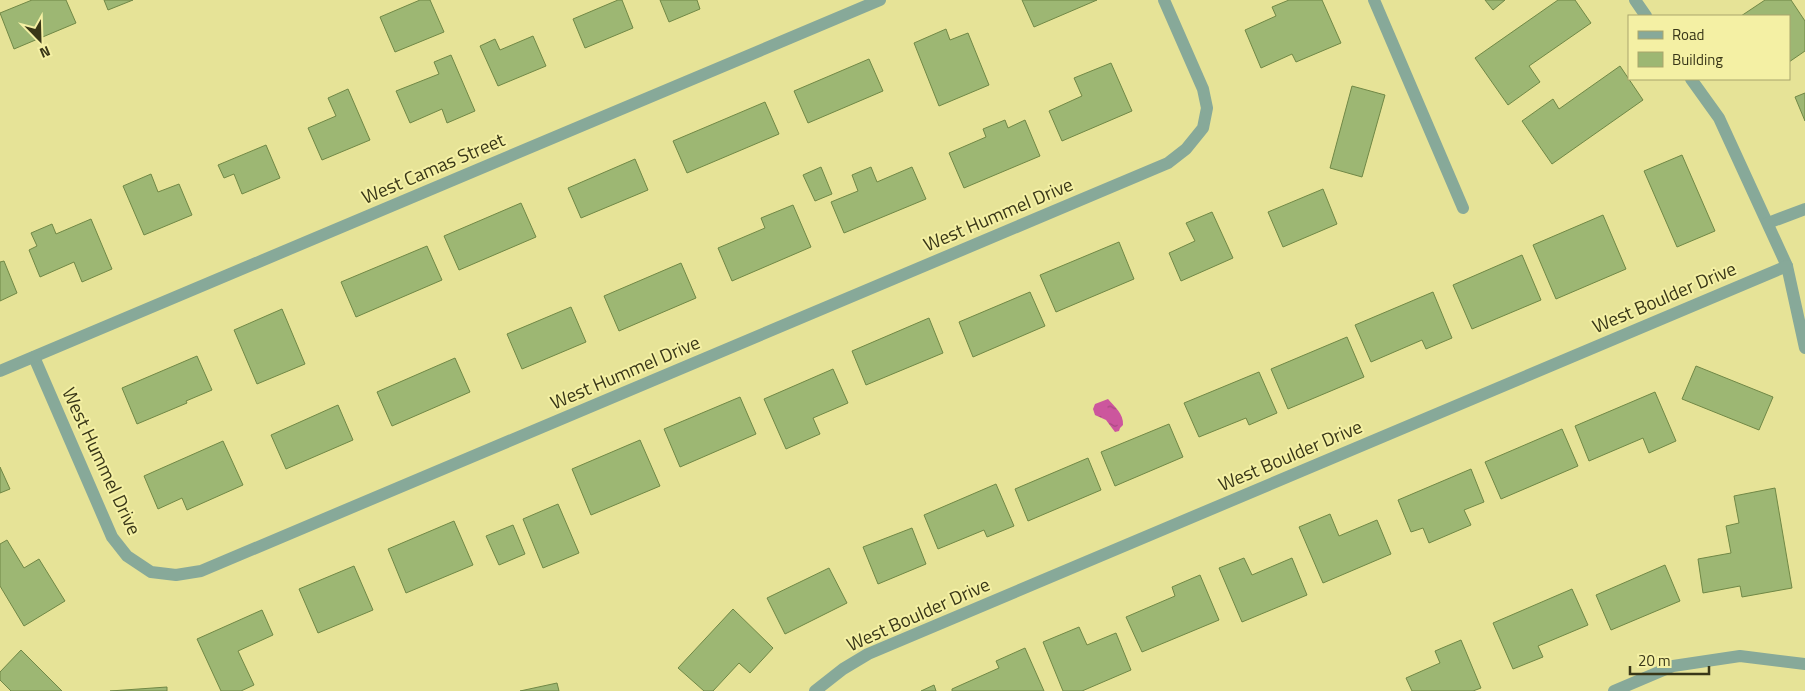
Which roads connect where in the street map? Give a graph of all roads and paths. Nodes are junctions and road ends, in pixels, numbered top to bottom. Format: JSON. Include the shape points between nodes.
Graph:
{"nodes":[{"id":1,"x":880,"y":0,"type":"edge"},
{"id":2,"x":1164,"y":0,"type":"edge"},
{"id":3,"x":1374,"y":0,"type":"edge"},
{"id":4,"x":1635,"y":0,"type":"edge"},
{"id":5,"x":1645,"y":15,"type":"edge"},
{"id":6,"x":1692,"y":80,"type":"edge"},
{"id":7,"x":1463,"y":208,"type":"dead end"},
{"id":8,"x":1805,"y":209,"type":"edge"},
{"id":9,"x":1768,"y":223,"type":"junction"},
{"id":10,"x":1787,"y":266,"type":"junction"},
{"id":11,"x":1805,"y":348,"type":"edge"},
{"id":12,"x":34,"y":357,"type":"junction"},
{"id":13,"x":0,"y":371,"type":"edge"},
{"id":14,"x":1805,"y":664,"type":"edge"},
{"id":15,"x":815,"y":691,"type":"edge"},
{"id":16,"x":1614,"y":691,"type":"edge"}],
"edges":[{"from":1,"to":12,"type":"street","name":"West Camas Street"},
{"from":2,"to":12,"type":"street","name":"West Hummel Drive","via":[[1203,89],[1206,108],[1203,128],[1186,149],[1168,163],[201,572],[176,575],[151,572],[127,556],[112,537]]},
{"from":3,"to":7,"type":"street"},
{"from":4,"to":5,"type":"street"},
{"from":6,"to":9,"type":"street","via":[[1720,118]]},
{"from":8,"to":9,"type":"street"},
{"from":9,"to":10,"type":"street"},
{"from":10,"to":11,"type":"street"},
{"from":10,"to":15,"type":"street","name":"West Boulder Drive","via":[[868,654]]},
{"from":12,"to":13,"type":"street","name":"West Camas Street"},
{"from":14,"to":16,"type":"street","via":[[1740,656],[1673,666]]}]}
